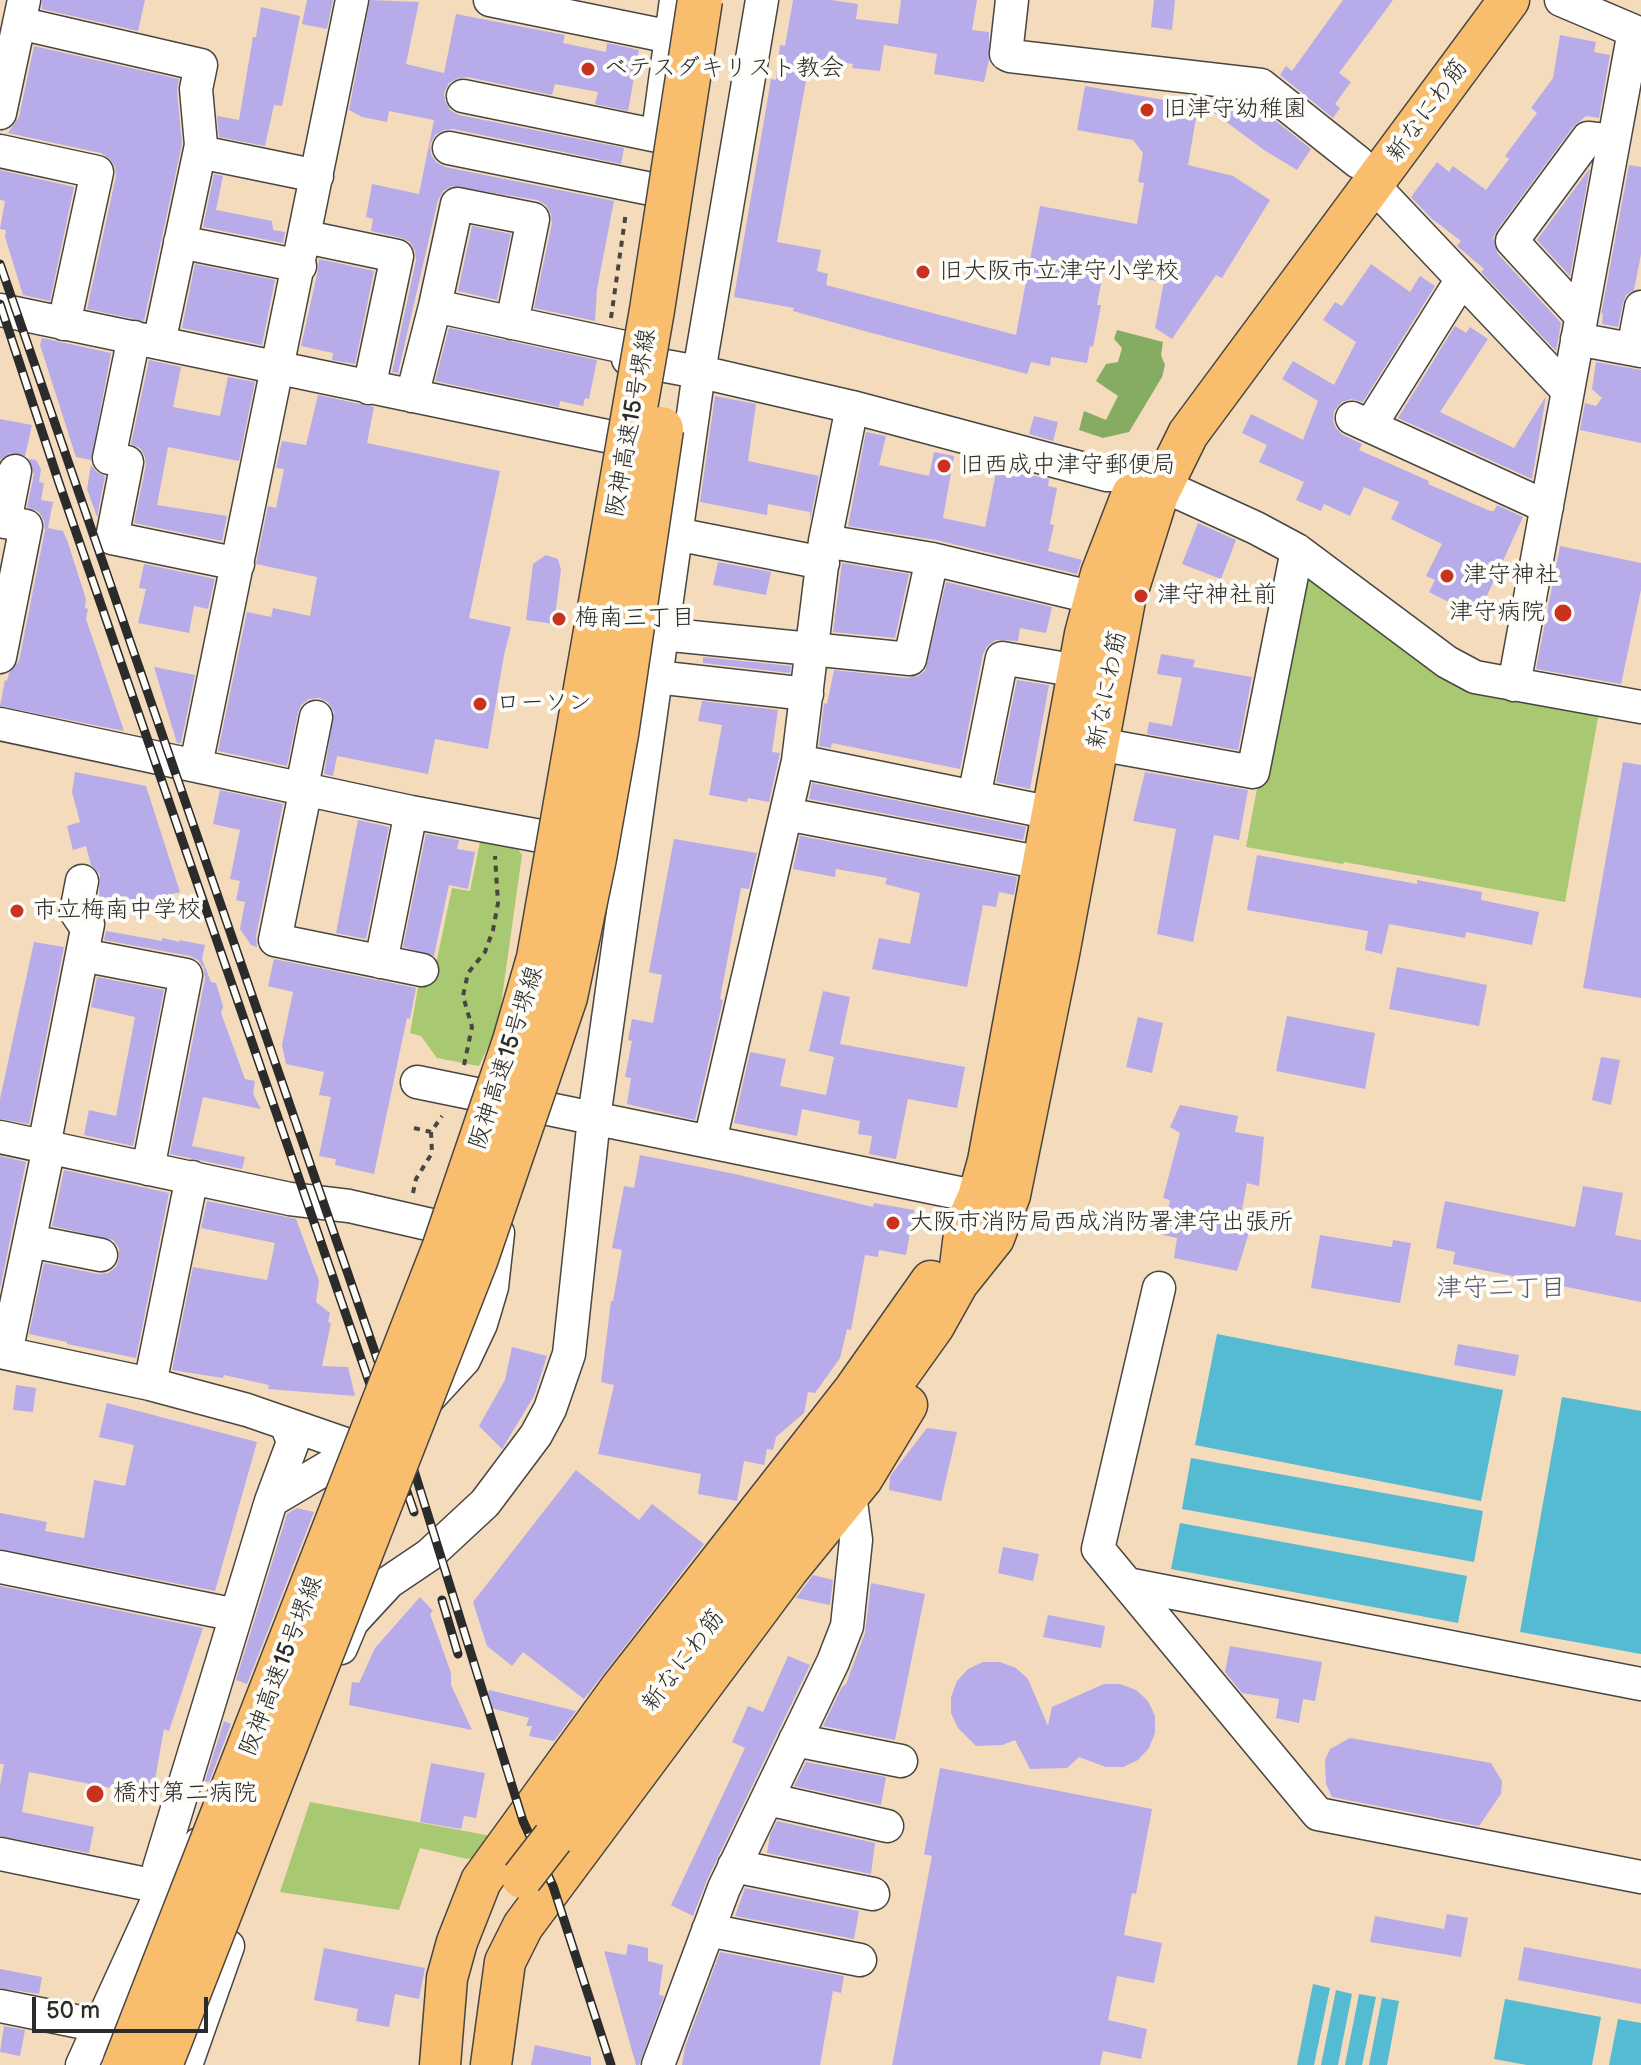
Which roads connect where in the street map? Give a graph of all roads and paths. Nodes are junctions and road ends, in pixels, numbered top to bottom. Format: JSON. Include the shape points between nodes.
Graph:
{"nodes":[{"id":1,"x":352,"y":0,"type":"edge"},
{"id":2,"x":490,"y":0,"type":"edge"},
{"id":3,"x":676,"y":0,"type":"edge"},
{"id":4,"x":700,"y":0,"type":"edge"},
{"id":5,"x":730,"y":0,"type":"edge"},
{"id":6,"x":762,"y":0,"type":"edge"},
{"id":7,"x":1012,"y":0,"type":"edge"},
{"id":8,"x":1478,"y":0,"type":"edge"},
{"id":9,"x":1509,"y":0,"type":"edge"},
{"id":10,"x":1561,"y":0,"type":"edge"},
{"id":11,"x":22,"y":11,"type":"edge"},
{"id":12,"x":1637,"y":26,"type":"edge"},
{"id":13,"x":671,"y":37,"type":"junction"},
{"id":14,"x":1632,"y":94,"type":"edge"},
{"id":15,"x":463,"y":96,"type":"dead end"},
{"id":16,"x":0,"y":113,"type":"edge"},
{"id":17,"x":658,"y":136,"type":"junction"},
{"id":18,"x":1613,"y":141,"type":"junction"},
{"id":19,"x":449,"y":148,"type":"dead end"},
{"id":20,"x":0,"y":151,"type":"edge"},
{"id":21,"x":200,"y":152,"type":"junction"},
{"id":22,"x":1365,"y":174,"type":"junction"},
{"id":23,"x":317,"y":176,"type":"junction"},
{"id":24,"x":651,"y":189,"type":"junction"},
{"id":25,"x":180,"y":242,"type":"junction"},
{"id":26,"x":303,"y":252,"type":"junction"},
{"id":27,"x":1462,"y":279,"type":"junction"},
{"id":28,"x":435,"y":306,"type":"junction"},
{"id":29,"x":1641,"y":307,"type":"edge"},
{"id":30,"x":0,"y":310,"type":"edge"},
{"id":31,"x":512,"y":323,"type":"junction"},
{"id":32,"x":64,"y":324,"type":"junction"},
{"id":33,"x":1579,"y":328,"type":"junction"},
{"id":34,"x":146,"y":340,"type":"junction"},
{"id":35,"x":1637,"y":350,"type":"edge"},
{"id":36,"x":628,"y":353,"type":"junction"},
{"id":37,"x":278,"y":369,"type":"junction"},
{"id":38,"x":699,"y":372,"type":"junction"},
{"id":39,"x":369,"y":388,"type":"junction"},
{"id":40,"x":1567,"y":390,"type":"junction"},
{"id":41,"x":412,"y":396,"type":"junction"},
{"id":42,"x":852,"y":407,"type":"junction"},
{"id":43,"x":616,"y":438,"type":"junction"},
{"id":44,"x":15,"y":471,"type":"dead end"},
{"id":45,"x":1151,"y":480,"type":"junction"},
{"id":46,"x":1547,"y":507,"type":"junction"},
{"id":47,"x":2,"y":522,"type":"edge"},
{"id":48,"x":676,"y":534,"type":"junction"},
{"id":49,"x":1297,"y":550,"type":"junction"},
{"id":50,"x":824,"y":552,"type":"junction"},
{"id":51,"x":932,"y":559,"type":"junction"},
{"id":52,"x":238,"y":564,"type":"junction"},
{"id":53,"x":1095,"y":598,"type":"junction"},
{"id":54,"x":662,"y":634,"type":"junction"},
{"id":55,"x":813,"y":649,"type":"junction"},
{"id":56,"x":0,"y":657,"type":"edge"},
{"id":57,"x":1078,"y":671,"type":"junction"},
{"id":58,"x":656,"y":677,"type":"junction"},
{"id":59,"x":1514,"y":685,"type":"junction"},
{"id":60,"x":807,"y":694,"type":"junction"},
{"id":61,"x":1640,"y":703,"type":"edge"},
{"id":62,"x":316,"y":717,"type":"dead end"},
{"id":63,"x":0,"y":724,"type":"edge"},
{"id":64,"x":1098,"y":744,"type":"junction"},
{"id":65,"x":798,"y":761,"type":"junction"},
{"id":66,"x":196,"y":765,"type":"junction"},
{"id":67,"x":304,"y":787,"type":"junction"},
{"id":68,"x":974,"y":797,"type":"junction"},
{"id":69,"x":411,"y":812,"type":"junction"},
{"id":70,"x":1052,"y":813,"type":"junction"},
{"id":71,"x":786,"y":814,"type":"junction"},
{"id":72,"x":500,"y":829,"type":"junction"},
{"id":73,"x":551,"y":838,"type":"junction"},
{"id":74,"x":1043,"y":863,"type":"junction"},
{"id":75,"x":82,"y":881,"type":"dead end"},
{"id":76,"x":82,"y":955,"type":"junction"},
{"id":77,"x":381,"y":962,"type":"junction"},
{"id":78,"x":422,"y":970,"type":"dead end"},
{"id":79,"x":417,"y":1082,"type":"dead end"},
{"id":80,"x":454,"y":1090,"type":"junction"},
{"id":81,"x":501,"y":1100,"type":"junction"},
{"id":82,"x":594,"y":1118,"type":"junction"},
{"id":83,"x":414,"y":1128,"type":"dead end"},
{"id":84,"x":431,"y":1132,"type":"junction"},
{"id":85,"x":0,"y":1137,"type":"edge"},
{"id":86,"x":710,"y":1141,"type":"junction"},
{"id":87,"x":47,"y":1146,"type":"junction"},
{"id":88,"x":148,"y":1169,"type":"junction"},
{"id":89,"x":192,"y":1177,"type":"junction"},
{"id":90,"x":986,"y":1217,"type":"junction"},
{"id":91,"x":407,"y":1219,"type":"junction"},
{"id":92,"x":498,"y":1240,"type":"junction"},
{"id":93,"x":30,"y":1241,"type":"junction"},
{"id":94,"x":101,"y":1255,"type":"dead end"},
{"id":95,"x":1159,"y":1288,"type":"dead end"},
{"id":96,"x":3,"y":1352,"type":"edge"},
{"id":97,"x":150,"y":1384,"type":"junction"},
{"id":98,"x":286,"y":1424,"type":"junction"},
{"id":99,"x":360,"y":1449,"type":"junction"},
{"id":100,"x":850,"y":1494,"type":"junction"},
{"id":101,"x":271,"y":1501,"type":"junction"},
{"id":102,"x":0,"y":1567,"type":"edge"},
{"id":103,"x":1127,"y":1584,"type":"junction"},
{"id":104,"x":236,"y":1615,"type":"junction"},
{"id":105,"x":1641,"y":1684,"type":"edge"},
{"id":106,"x":795,"y":1740,"type":"junction"},
{"id":107,"x":246,"y":1758,"type":"junction"},
{"id":108,"x":901,"y":1761,"type":"dead end"},
{"id":109,"x":767,"y":1799,"type":"junction"},
{"id":110,"x":887,"y":1826,"type":"dead end"},
{"id":111,"x":0,"y":1854,"type":"edge"},
{"id":112,"x":734,"y":1866,"type":"junction"},
{"id":113,"x":1641,"y":1877,"type":"edge"},
{"id":114,"x":163,"y":1888,"type":"junction"},
{"id":115,"x":873,"y":1894,"type":"dead end"},
{"id":116,"x":241,"y":1905,"type":"junction"},
{"id":117,"x":708,"y":1930,"type":"junction"},
{"id":118,"x":860,"y":1960,"type":"dead end"},
{"id":119,"x":0,"y":2006,"type":"edge"},
{"id":120,"x":107,"y":2045,"type":"edge"},
{"id":121,"x":82,"y":2065,"type":"edge"},
{"id":122,"x":125,"y":2065,"type":"edge"},
{"id":123,"x":160,"y":2065,"type":"edge"},
{"id":124,"x":186,"y":2065,"type":"edge"},
{"id":125,"x":440,"y":2065,"type":"edge"},
{"id":126,"x":467,"y":2065,"type":"edge"},
{"id":127,"x":491,"y":2065,"type":"edge"},
{"id":128,"x":658,"y":2065,"type":"edge"}],
"edges":[{"from":1,"to":23,"type":"street"},
{"from":2,"to":13,"type":"street"},
{"from":3,"to":13,"type":"street"},
{"from":4,"to":107,"type":"highway","name":"阪神高速15号堺線","bridge":true,"via":[[652,310],[539,958],[444,1249]]},
{"from":5,"to":123,"type":"highway","name":"阪神高速15号堺線","bridge":true,"via":[[616,734],[565,997],[476,1258]]},
{"from":6,"to":38,"type":"street"},
{"from":7,"to":22,"type":"street","via":[[1006,54],[1010,56],[1261,85]]},
{"from":8,"to":22,"type":"main road","name":"新なにわ筋"},
{"from":9,"to":22,"type":"main road","name":"新なにわ筋"},
{"from":10,"to":12,"type":"street"},
{"from":11,"to":16,"type":"street"},
{"from":11,"to":21,"type":"street","via":[[201,65],[196,89]]},
{"from":12,"to":14,"type":"street"},
{"from":13,"to":17,"type":"street"},
{"from":14,"to":18,"type":"street"},
{"from":15,"to":17,"type":"street","via":[[508,117]]},
{"from":17,"to":24,"type":"street"},
{"from":18,"to":33,"type":"street"},
{"from":18,"to":33,"type":"street","via":[[1588,138],[1512,241]]},
{"from":19,"to":24,"type":"street","via":[[495,170]]},
{"from":20,"to":32,"type":"street","via":[[97,172]]},
{"from":21,"to":23,"type":"street"},
{"from":21,"to":25,"type":"street"},
{"from":22,"to":27,"type":"street"},
{"from":22,"to":45,"type":"main road","name":"新なにわ筋","via":[[1210,359],[1168,420]]},
{"from":23,"to":26,"type":"street"},
{"from":24,"to":36,"type":"street"},
{"from":25,"to":26,"type":"street"},
{"from":25,"to":34,"type":"street"},
{"from":26,"to":37,"type":"street"},
{"from":26,"to":39,"type":"street","via":[[397,256]]},
{"from":27,"to":40,"type":"street"},
{"from":27,"to":46,"type":"street","via":[[1361,422]]},
{"from":28,"to":31,"type":"street"},
{"from":28,"to":31,"type":"street","via":[[457,204],[533,219]]},
{"from":28,"to":41,"type":"street"},
{"from":29,"to":35,"type":"street"},
{"from":30,"to":32,"type":"street"},
{"from":31,"to":36,"type":"street"},
{"from":32,"to":34,"type":"street"},
{"from":33,"to":35,"type":"street"},
{"from":33,"to":40,"type":"street"},
{"from":34,"to":37,"type":"street"},
{"from":34,"to":52,"type":"street","via":[[109,458],[127,462],[112,538]]},
{"from":36,"to":38,"type":"street"},
{"from":36,"to":43,"type":"street"},
{"from":37,"to":39,"type":"street"},
{"from":37,"to":52,"type":"street"},
{"from":38,"to":42,"type":"street"},
{"from":38,"to":48,"type":"street"},
{"from":39,"to":41,"type":"street"},
{"from":40,"to":46,"type":"street"},
{"from":41,"to":43,"type":"street"},
{"from":42,"to":45,"type":"street","via":[[1107,475]]},
{"from":42,"to":50,"type":"street"},
{"from":43,"to":73,"type":"street"},
{"from":44,"to":47,"type":"street"},
{"from":45,"to":49,"type":"street"},
{"from":45,"to":53,"type":"main road","name":"新なにわ筋","via":[[1115,537]]},
{"from":45,"to":64,"type":"main road","name":"新なにわ筋"},
{"from":46,"to":59,"type":"street"},
{"from":47,"to":56,"type":"street","via":[[26,526]]},
{"from":48,"to":50,"type":"street"},
{"from":48,"to":54,"type":"street"},
{"from":49,"to":59,"type":"street","via":[[1447,662],[1475,677]]},
{"from":49,"to":64,"type":"street","via":[[1253,772]]},
{"from":50,"to":51,"type":"street"},
{"from":50,"to":55,"type":"street"},
{"from":51,"to":53,"type":"street"},
{"from":51,"to":55,"type":"street","via":[[910,659]]},
{"from":52,"to":66,"type":"street"},
{"from":53,"to":57,"type":"main road","name":"新なにわ筋"},
{"from":54,"to":55,"type":"street"},
{"from":54,"to":58,"type":"street"},
{"from":55,"to":60,"type":"street"},
{"from":57,"to":68,"type":"street","via":[[1002,658]]},
{"from":57,"to":70,"type":"main road","name":"新なにわ筋"},
{"from":58,"to":60,"type":"street"},
{"from":58,"to":82,"type":"street"},
{"from":59,"to":61,"type":"street"},
{"from":60,"to":65,"type":"street"},
{"from":62,"to":67,"type":"street"},
{"from":63,"to":66,"type":"street"},
{"from":64,"to":90,"type":"main road","name":"新なにわ筋","via":[[1059,954]]},
{"from":65,"to":68,"type":"street"},
{"from":65,"to":71,"type":"street"},
{"from":66,"to":67,"type":"street"},
{"from":67,"to":69,"type":"street"},
{"from":67,"to":77,"type":"street","via":[[275,940]]},
{"from":68,"to":70,"type":"street"},
{"from":69,"to":72,"type":"street"},
{"from":69,"to":77,"type":"street"},
{"from":70,"to":74,"type":"main road","name":"新なにわ筋"},
{"from":71,"to":74,"type":"street"},
{"from":71,"to":86,"type":"street"},
{"from":72,"to":73,"type":"street"},
{"from":72,"to":80,"type":"path","via":[[495,862],[498,903],[485,952],[468,973],[463,996],[472,1027]]},
{"from":73,"to":81,"type":"street"},
{"from":74,"to":90,"type":"main road","name":"新なにわ筋","via":[[988,1161]]},
{"from":75,"to":76,"type":"street","via":[[76,912],[88,924]]},
{"from":76,"to":87,"type":"street"},
{"from":76,"to":88,"type":"street","via":[[186,975]]},
{"from":77,"to":78,"type":"street"},
{"from":79,"to":80,"type":"street"},
{"from":80,"to":81,"type":"street"},
{"from":80,"to":84,"type":"path"},
{"from":81,"to":82,"type":"street"},
{"from":81,"to":92,"type":"street"},
{"from":82,"to":86,"type":"street"},
{"from":82,"to":116,"type":"street","via":[[569,1354],[550,1409],[485,1503],[429,1555],[389,1582],[352,1622]]},
{"from":83,"to":84,"type":"path"},
{"from":84,"to":91,"type":"path","via":[[432,1153],[416,1179]]},
{"from":85,"to":87,"type":"street"},
{"from":86,"to":90,"type":"street"},
{"from":87,"to":88,"type":"street"},
{"from":87,"to":93,"type":"street"},
{"from":88,"to":89,"type":"street"},
{"from":89,"to":91,"type":"street"},
{"from":89,"to":97,"type":"street"},
{"from":90,"to":100,"type":"main road","via":[[959,1319]]},
{"from":90,"to":125,"type":"main road","via":[[620,1689],[481,1881],[447,1978]]},
{"from":90,"to":126,"type":"main road","name":"新なにわ筋","bridge":true,"via":[[934,1326],[522,1878],[486,1945]]},
{"from":91,"to":92,"type":"street"},
{"from":92,"to":99,"type":"street","via":[[492,1287],[464,1360],[435,1393]]},
{"from":93,"to":94,"type":"street"},
{"from":93,"to":96,"type":"street"},
{"from":95,"to":103,"type":"street","via":[[1098,1549]]},
{"from":96,"to":97,"type":"street"},
{"from":97,"to":98,"type":"street"},
{"from":98,"to":99,"type":"street"},
{"from":98,"to":101,"type":"street","via":[[293,1442]]},
{"from":99,"to":101,"type":"street"},
{"from":99,"to":114,"type":"street","via":[[193,1860]]},
{"from":100,"to":106,"type":"street","via":[[856,1540],[847,1626]]},
{"from":100,"to":127,"type":"main road","via":[[523,1926],[505,1962]]},
{"from":101,"to":104,"type":"street"},
{"from":102,"to":104,"type":"street"},
{"from":103,"to":105,"type":"street"},
{"from":103,"to":113,"type":"street","via":[[1318,1814]]},
{"from":104,"to":114,"type":"street","via":[[159,1868]]},
{"from":106,"to":108,"type":"street"},
{"from":106,"to":109,"type":"street"},
{"from":107,"to":120,"type":"highway","bridge":true},
{"from":107,"to":122,"type":"highway","name":"阪神高速15号堺線","bridge":true},
{"from":109,"to":110,"type":"street"},
{"from":109,"to":112,"type":"street"},
{"from":111,"to":114,"type":"street"},
{"from":112,"to":115,"type":"street"},
{"from":112,"to":117,"type":"street"},
{"from":114,"to":116,"type":"street"},
{"from":114,"to":120,"type":"street"},
{"from":116,"to":124,"type":"street"},
{"from":117,"to":118,"type":"street"},
{"from":117,"to":128,"type":"street"},
{"from":119,"to":120,"type":"street"},
{"from":120,"to":121,"type":"street"}]}
